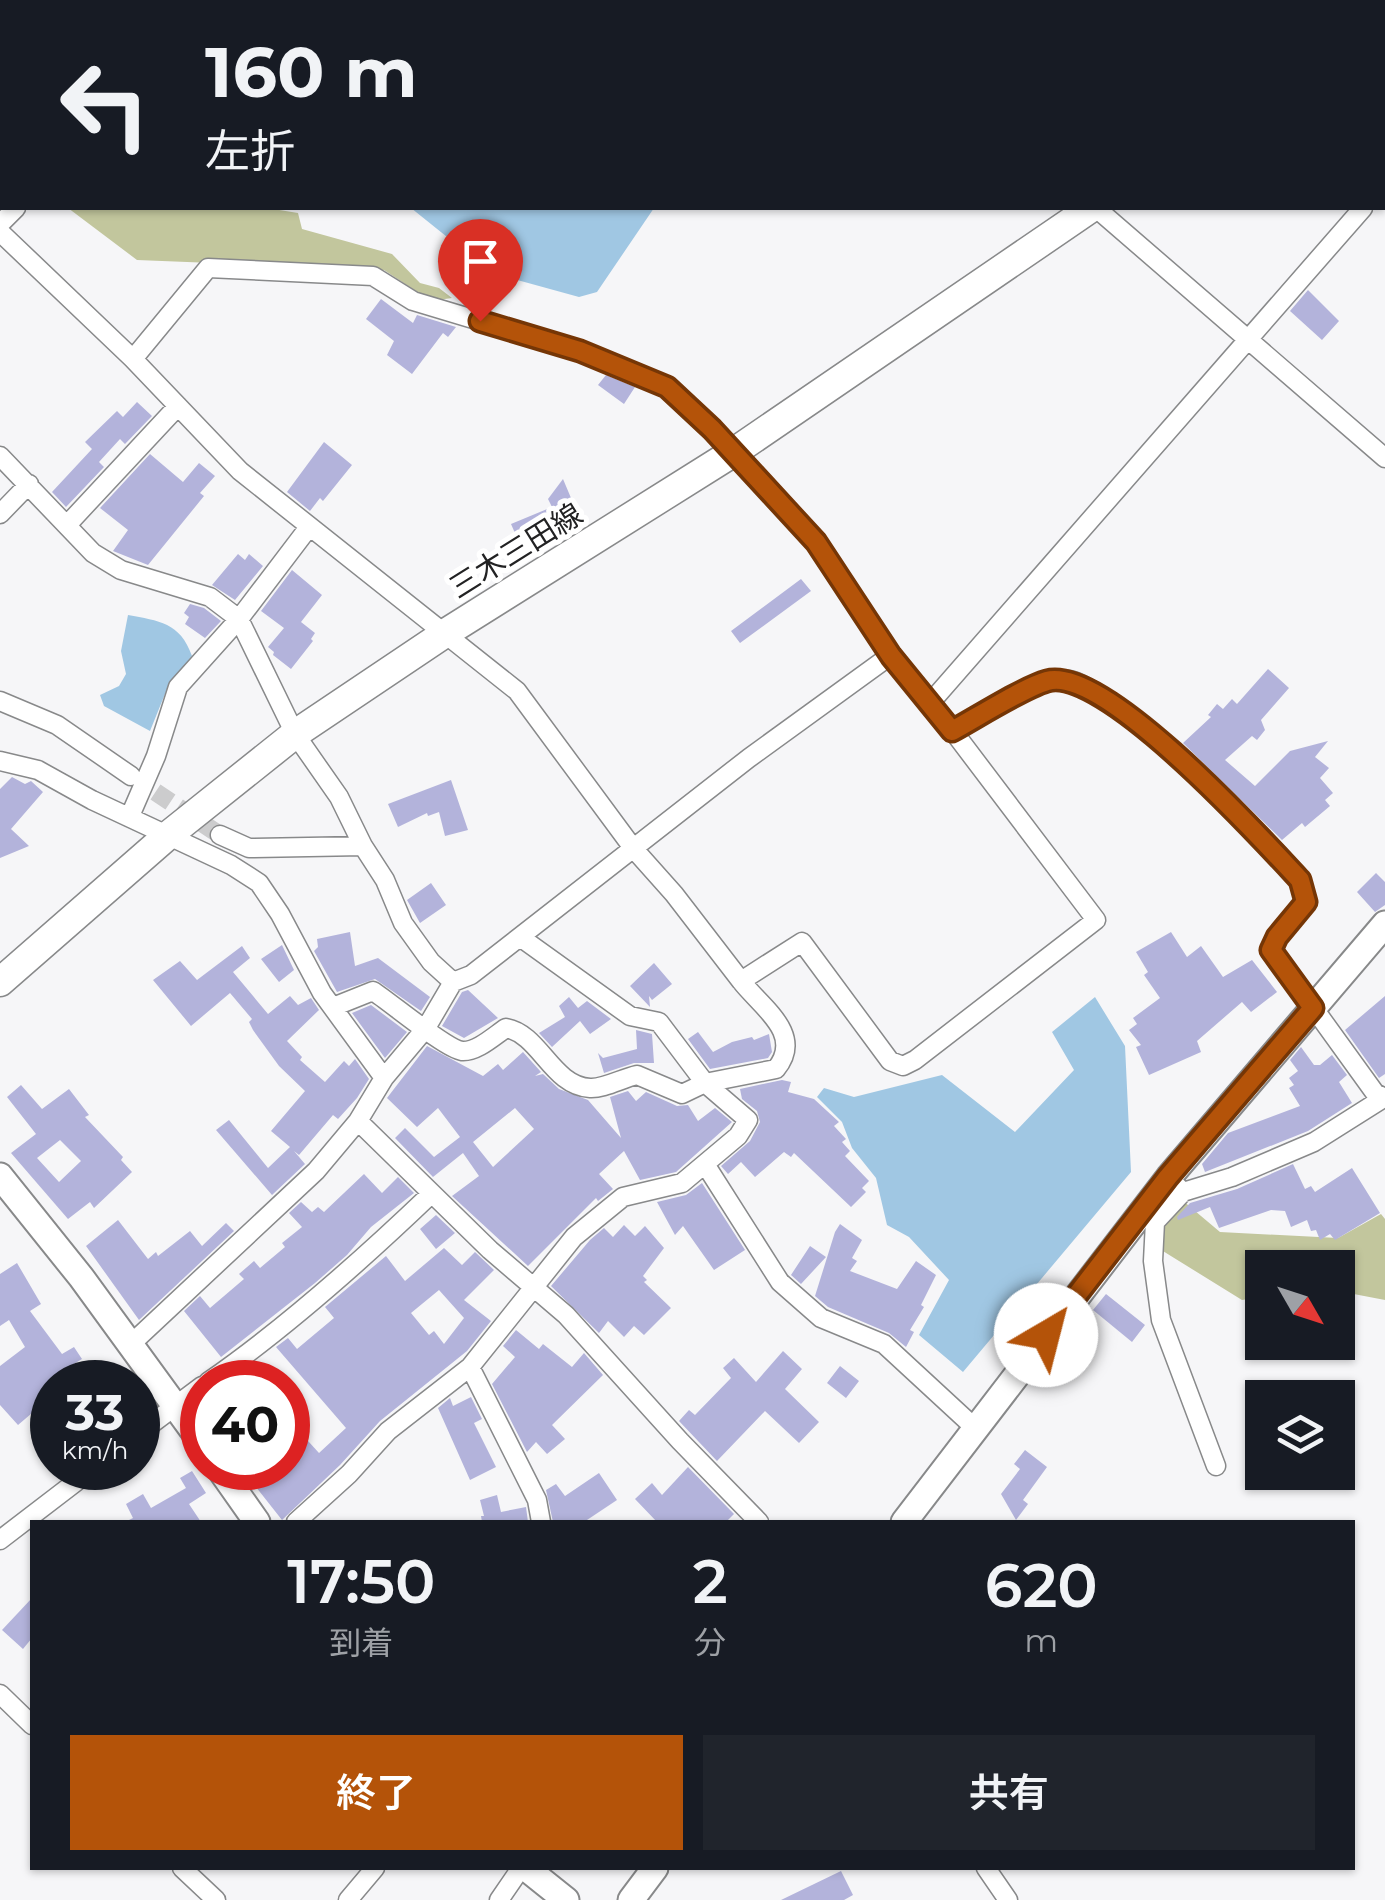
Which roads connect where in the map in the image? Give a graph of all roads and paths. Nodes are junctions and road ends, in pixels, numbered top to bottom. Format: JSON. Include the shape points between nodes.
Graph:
{"nodes":[{"id":1,"x":1091,"y":210,"type":"edge"},
{"id":2,"x":1096,"y":210,"type":"edge"},
{"id":3,"x":1360,"y":210,"type":"edge"},
{"id":4,"x":0,"y":232,"type":"edge"},
{"id":5,"x":1248,"y":338,"type":"junction"},
{"id":6,"x":133,"y":359,"type":"junction"},
{"id":7,"x":178,"y":406,"type":"junction"},
{"id":8,"x":734,"y":452,"type":"junction"},
{"id":9,"x":0,"y":456,"type":"edge"},
{"id":10,"x":1385,"y":458,"type":"edge"},
{"id":11,"x":29,"y":484,"type":"junction"},
{"id":12,"x":0,"y":514,"type":"edge"},
{"id":13,"x":67,"y":525,"type":"junction"},
{"id":14,"x":309,"y":526,"type":"junction"},
{"id":15,"x":238,"y":619,"type":"junction"},
{"id":16,"x":444,"y":634,"type":"junction"},
{"id":17,"x":891,"y":656,"type":"junction"},
{"id":18,"x":0,"y":701,"type":"edge"},
{"id":19,"x":931,"y":702,"type":"junction"},
{"id":20,"x":952,"y":731,"type":"junction"},
{"id":21,"x":295,"y":734,"type":"junction"},
{"id":22,"x":0,"y":761,"type":"edge"},
{"id":23,"x":131,"y":776,"type":"tunnel mouth"},
{"id":24,"x":130,"y":816,"type":"junction"},
{"id":25,"x":220,"y":834,"type":"tunnel mouth"},
{"id":26,"x":166,"y":836,"type":"junction"},
{"id":27,"x":363,"y":846,"type":"junction"},
{"id":28,"x":633,"y":848,"type":"junction"},
{"id":29,"x":1385,"y":924,"type":"edge"},
{"id":30,"x":520,"y":936,"type":"junction"},
{"id":31,"x":740,"y":981,"type":"junction"},
{"id":32,"x":0,"y":982,"type":"edge"},
{"id":33,"x":453,"y":982,"type":"junction"},
{"id":34,"x":333,"y":1008,"type":"junction"},
{"id":35,"x":1313,"y":1008,"type":"junction"},
{"id":36,"x":426,"y":1028,"type":"junction"},
{"id":37,"x":384,"y":1078,"type":"junction"},
{"id":38,"x":705,"y":1083,"type":"junction"},
{"id":39,"x":1385,"y":1097,"type":"edge"},
{"id":40,"x":358,"y":1121,"type":"junction"},
{"id":41,"x":704,"y":1164,"type":"junction"},
{"id":42,"x":0,"y":1176,"type":"edge"},
{"id":43,"x":1176,"y":1184,"type":"junction"},
{"id":44,"x":431,"y":1194,"type":"junction"},
{"id":45,"x":534,"y":1288,"type":"junction"},
{"id":46,"x":130,"y":1344,"type":"junction"},
{"id":47,"x":240,"y":1360,"type":"edge"},
{"id":48,"x":470,"y":1367,"type":"junction"},
{"id":49,"x":180,"y":1401,"type":"edge"},
{"id":50,"x":176,"y":1404,"type":"junction"},
{"id":51,"x":180,"y":1410,"type":"edge"},
{"id":52,"x":160,"y":1417,"type":"edge"},
{"id":53,"x":975,"y":1428,"type":"junction"},
{"id":54,"x":1216,"y":1466,"type":"dead end"},
{"id":55,"x":65,"y":1490,"type":"edge"},
{"id":56,"x":234,"y":1490,"type":"edge"},
{"id":57,"x":256,"y":1520,"type":"edge"},
{"id":58,"x":298,"y":1520,"type":"edge"},
{"id":59,"x":541,"y":1520,"type":"edge"},
{"id":60,"x":757,"y":1520,"type":"edge"},
{"id":61,"x":906,"y":1520,"type":"edge"},
{"id":62,"x":0,"y":1540,"type":"edge"},
{"id":63,"x":0,"y":1694,"type":"edge"},
{"id":64,"x":30,"y":1723,"type":"edge"},
{"id":65,"x":184,"y":1870,"type":"edge"},
{"id":66,"x":373,"y":1870,"type":"edge"},
{"id":67,"x":522,"y":1870,"type":"edge"},
{"id":68,"x":526,"y":1870,"type":"edge"},
{"id":69,"x":654,"y":1870,"type":"edge"},
{"id":70,"x":987,"y":1870,"type":"edge"},
{"id":71,"x":216,"y":1900,"type":"edge"},
{"id":72,"x":348,"y":1900,"type":"edge"},
{"id":73,"x":499,"y":1900,"type":"edge"},
{"id":74,"x":566,"y":1900,"type":"edge"},
{"id":75,"x":631,"y":1900,"type":"edge"},
{"id":76,"x":1008,"y":1900,"type":"edge"}],
"edges":[{"from":1,"to":8,"type":"main road","name":"三木三田線"},
{"from":2,"to":5,"type":"street"},
{"from":3,"to":5,"type":"street"},
{"from":4,"to":6,"type":"street"},
{"from":5,"to":10,"type":"street"},
{"from":5,"to":19,"type":"street"},
{"from":6,"to":7,"type":"street"},
{"from":6,"to":8,"type":"street","via":[[208,268],[373,276],[413,300],[580,351],[667,387]]},
{"from":7,"to":13,"type":"street"},
{"from":7,"to":14,"type":"street","via":[[240,471]]},
{"from":8,"to":16,"type":"main road","name":"三木三田線"},
{"from":8,"to":17,"type":"street","via":[[816,542]]},
{"from":9,"to":11,"type":"street"},
{"from":11,"to":12,"type":"street"},
{"from":11,"to":13,"type":"street"},
{"from":13,"to":15,"type":"street","via":[[93,553],[122,570],[210,597]]},
{"from":14,"to":15,"type":"street"},
{"from":14,"to":16,"type":"street"},
{"from":15,"to":21,"type":"street"},
{"from":15,"to":24,"type":"street","via":[[178,687]]},
{"from":16,"to":21,"type":"main road","name":"三木三田線"},
{"from":16,"to":28,"type":"street","via":[[517,691]]},
{"from":17,"to":19,"type":"street"},
{"from":17,"to":28,"type":"street"},
{"from":18,"to":23,"type":"street","via":[[57,725]]},
{"from":19,"to":20,"type":"street"},
{"from":20,"to":31,"type":"street","via":[[1096,920],[903,1066],[890,1061],[802,942]]},
{"from":20,"to":35,"type":"street","via":[[1048,680],[1095,690],[1184,763],[1300,880],[1306,902],[1271,950]]},
{"from":21,"to":26,"type":"main road","name":"三木三田線"},
{"from":21,"to":27,"type":"street"},
{"from":22,"to":24,"type":"street","via":[[38,770]]},
{"from":24,"to":26,"type":"street"},
{"from":25,"to":27,"type":"street","via":[[248,848]]},
{"from":26,"to":32,"type":"main road","name":"三木三田線"},
{"from":26,"to":34,"type":"street","via":[[259,882]]},
{"from":27,"to":33,"type":"street","via":[[403,923]]},
{"from":28,"to":30,"type":"street"},
{"from":28,"to":31,"type":"street"},
{"from":29,"to":35,"type":"street"},
{"from":30,"to":33,"type":"street"},
{"from":30,"to":38,"type":"street","via":[[630,1016],[660,1022]]},
{"from":31,"to":38,"type":"street","via":[[778,1018],[785,1038],[782,1062],[776,1070]]},
{"from":33,"to":36,"type":"street"},
{"from":34,"to":36,"type":"street","via":[[374,991]]},
{"from":34,"to":37,"type":"street"},
{"from":35,"to":39,"type":"street","via":[[1375,1093]]},
{"from":35,"to":43,"type":"street"},
{"from":36,"to":37,"type":"street"},
{"from":36,"to":38,"type":"street","via":[[463,1051],[506,1028],[520,1031],[558,1072],[594,1089],[637,1075],[682,1094]]},
{"from":37,"to":40,"type":"street"},
{"from":38,"to":41,"type":"street","via":[[748,1120]]},
{"from":39,"to":43,"type":"street","via":[[1314,1142],[1232,1177]]},
{"from":40,"to":44,"type":"street"},
{"from":40,"to":46,"type":"street","via":[[316,1171]]},
{"from":41,"to":45,"type":"street","via":[[682,1184],[624,1197],[574,1237]]},
{"from":41,"to":53,"type":"street","via":[[780,1282],[820,1318],[884,1344]]},
{"from":42,"to":46,"type":"street"},
{"from":43,"to":53,"type":"street"},
{"from":43,"to":54,"type":"street","via":[[1155,1222],[1161,1320]]},
{"from":44,"to":45,"type":"street"},
{"from":44,"to":47,"type":"street"},
{"from":45,"to":48,"type":"street"},
{"from":45,"to":60,"type":"street"},
{"from":46,"to":50,"type":"street"},
{"from":48,"to":58,"type":"street","via":[[388,1431]]},
{"from":48,"to":59,"type":"street","via":[[538,1500]]},
{"from":49,"to":50,"type":"street"},
{"from":50,"to":51,"type":"street"},
{"from":50,"to":52,"type":"street"},
{"from":53,"to":61,"type":"street"},
{"from":55,"to":62,"type":"street"},
{"from":56,"to":57,"type":"street"},
{"from":63,"to":64,"type":"street"},
{"from":65,"to":71,"type":"street"},
{"from":66,"to":72,"type":"street"},
{"from":67,"to":73,"type":"street"},
{"from":68,"to":74,"type":"street"},
{"from":69,"to":75,"type":"street"},
{"from":70,"to":76,"type":"street"}]}
